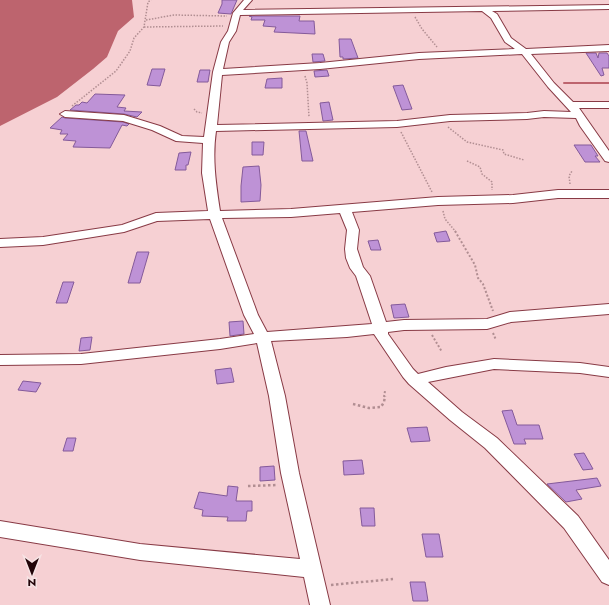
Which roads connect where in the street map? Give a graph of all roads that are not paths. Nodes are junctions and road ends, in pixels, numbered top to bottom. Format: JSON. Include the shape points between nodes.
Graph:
{"nodes":[{"id":1,"x":248,"y":0,"type":"edge"},
{"id":2,"x":609,"y":7,"type":"edge"},
{"id":3,"x":485,"y":10,"type":"junction"},
{"id":4,"x":235,"y":18,"type":"junction"},
{"id":5,"x":609,"y":48,"type":"edge"},
{"id":6,"x":525,"y":52,"type":"junction"},
{"id":7,"x":218,"y":72,"type":"junction"},
{"id":8,"x":571,"y":105,"type":"junction"},
{"id":9,"x":609,"y":105,"type":"edge"},
{"id":10,"x":65,"y":114,"type":"road end"},
{"id":11,"x":580,"y":115,"type":"junction"},
{"id":12,"x":211,"y":128,"type":"junction"},
{"id":13,"x":208,"y":140,"type":"junction"},
{"id":14,"x":609,"y":159,"type":"edge"},
{"id":15,"x":609,"y":194,"type":"edge"},
{"id":16,"x":345,"y":210,"type":"junction"},
{"id":17,"x":215,"y":215,"type":"junction"},
{"id":18,"x":0,"y":243,"type":"edge"},
{"id":19,"x":609,"y":309,"type":"edge"},
{"id":20,"x":382,"y":328,"type":"junction"},
{"id":21,"x":263,"y":337,"type":"junction"},
{"id":22,"x":0,"y":360,"type":"edge"},
{"id":23,"x":609,"y":372,"type":"edge"},
{"id":24,"x":415,"y":380,"type":"junction"},
{"id":25,"x":0,"y":529,"type":"edge"},
{"id":26,"x":609,"y":576,"type":"edge"},
{"id":27,"x":314,"y":578,"type":"junction"},
{"id":28,"x":320,"y":605,"type":"edge"}],
"edges":[{"from":1,"to":4,"type":"street"},
{"from":2,"to":3,"type":"street"},
{"from":3,"to":4,"type":"street","via":[[463,8]]},
{"from":3,"to":6,"type":"street","via":[[494,16],[508,40]]},
{"from":4,"to":7,"type":"street","via":[[232,31],[225,42]]},
{"from":5,"to":6,"type":"street"},
{"from":6,"to":7,"type":"street"},
{"from":6,"to":8,"type":"street"},
{"from":7,"to":12,"type":"street"},
{"from":8,"to":9,"type":"street"},
{"from":8,"to":11,"type":"street"},
{"from":10,"to":13,"type":"street","via":[[124,118],[180,139]]},
{"from":11,"to":12,"type":"street","via":[[450,118],[398,124]]},
{"from":11,"to":14,"type":"street"},
{"from":12,"to":13,"type":"street"},
{"from":13,"to":17,"type":"street","via":[[208,173]]},
{"from":15,"to":16,"type":"street","via":[[558,194],[438,201]]},
{"from":16,"to":17,"type":"street"},
{"from":16,"to":20,"type":"street","via":[[353,230],[353,258],[363,276]]},
{"from":17,"to":18,"type":"street","via":[[156,217],[124,228],[43,240]]},
{"from":17,"to":21,"type":"street"},
{"from":19,"to":20,"type":"street","via":[[510,317],[487,324],[430,324]]},
{"from":20,"to":21,"type":"street"},
{"from":20,"to":24,"type":"street","via":[[381,335]]},
{"from":21,"to":22,"type":"street","via":[[81,359]]},
{"from":21,"to":27,"type":"street"},
{"from":23,"to":24,"type":"street","via":[[494,364]]},
{"from":24,"to":26,"type":"street","via":[[491,442],[571,522]]},
{"from":25,"to":27,"type":"street"},
{"from":27,"to":28,"type":"street"}]}
